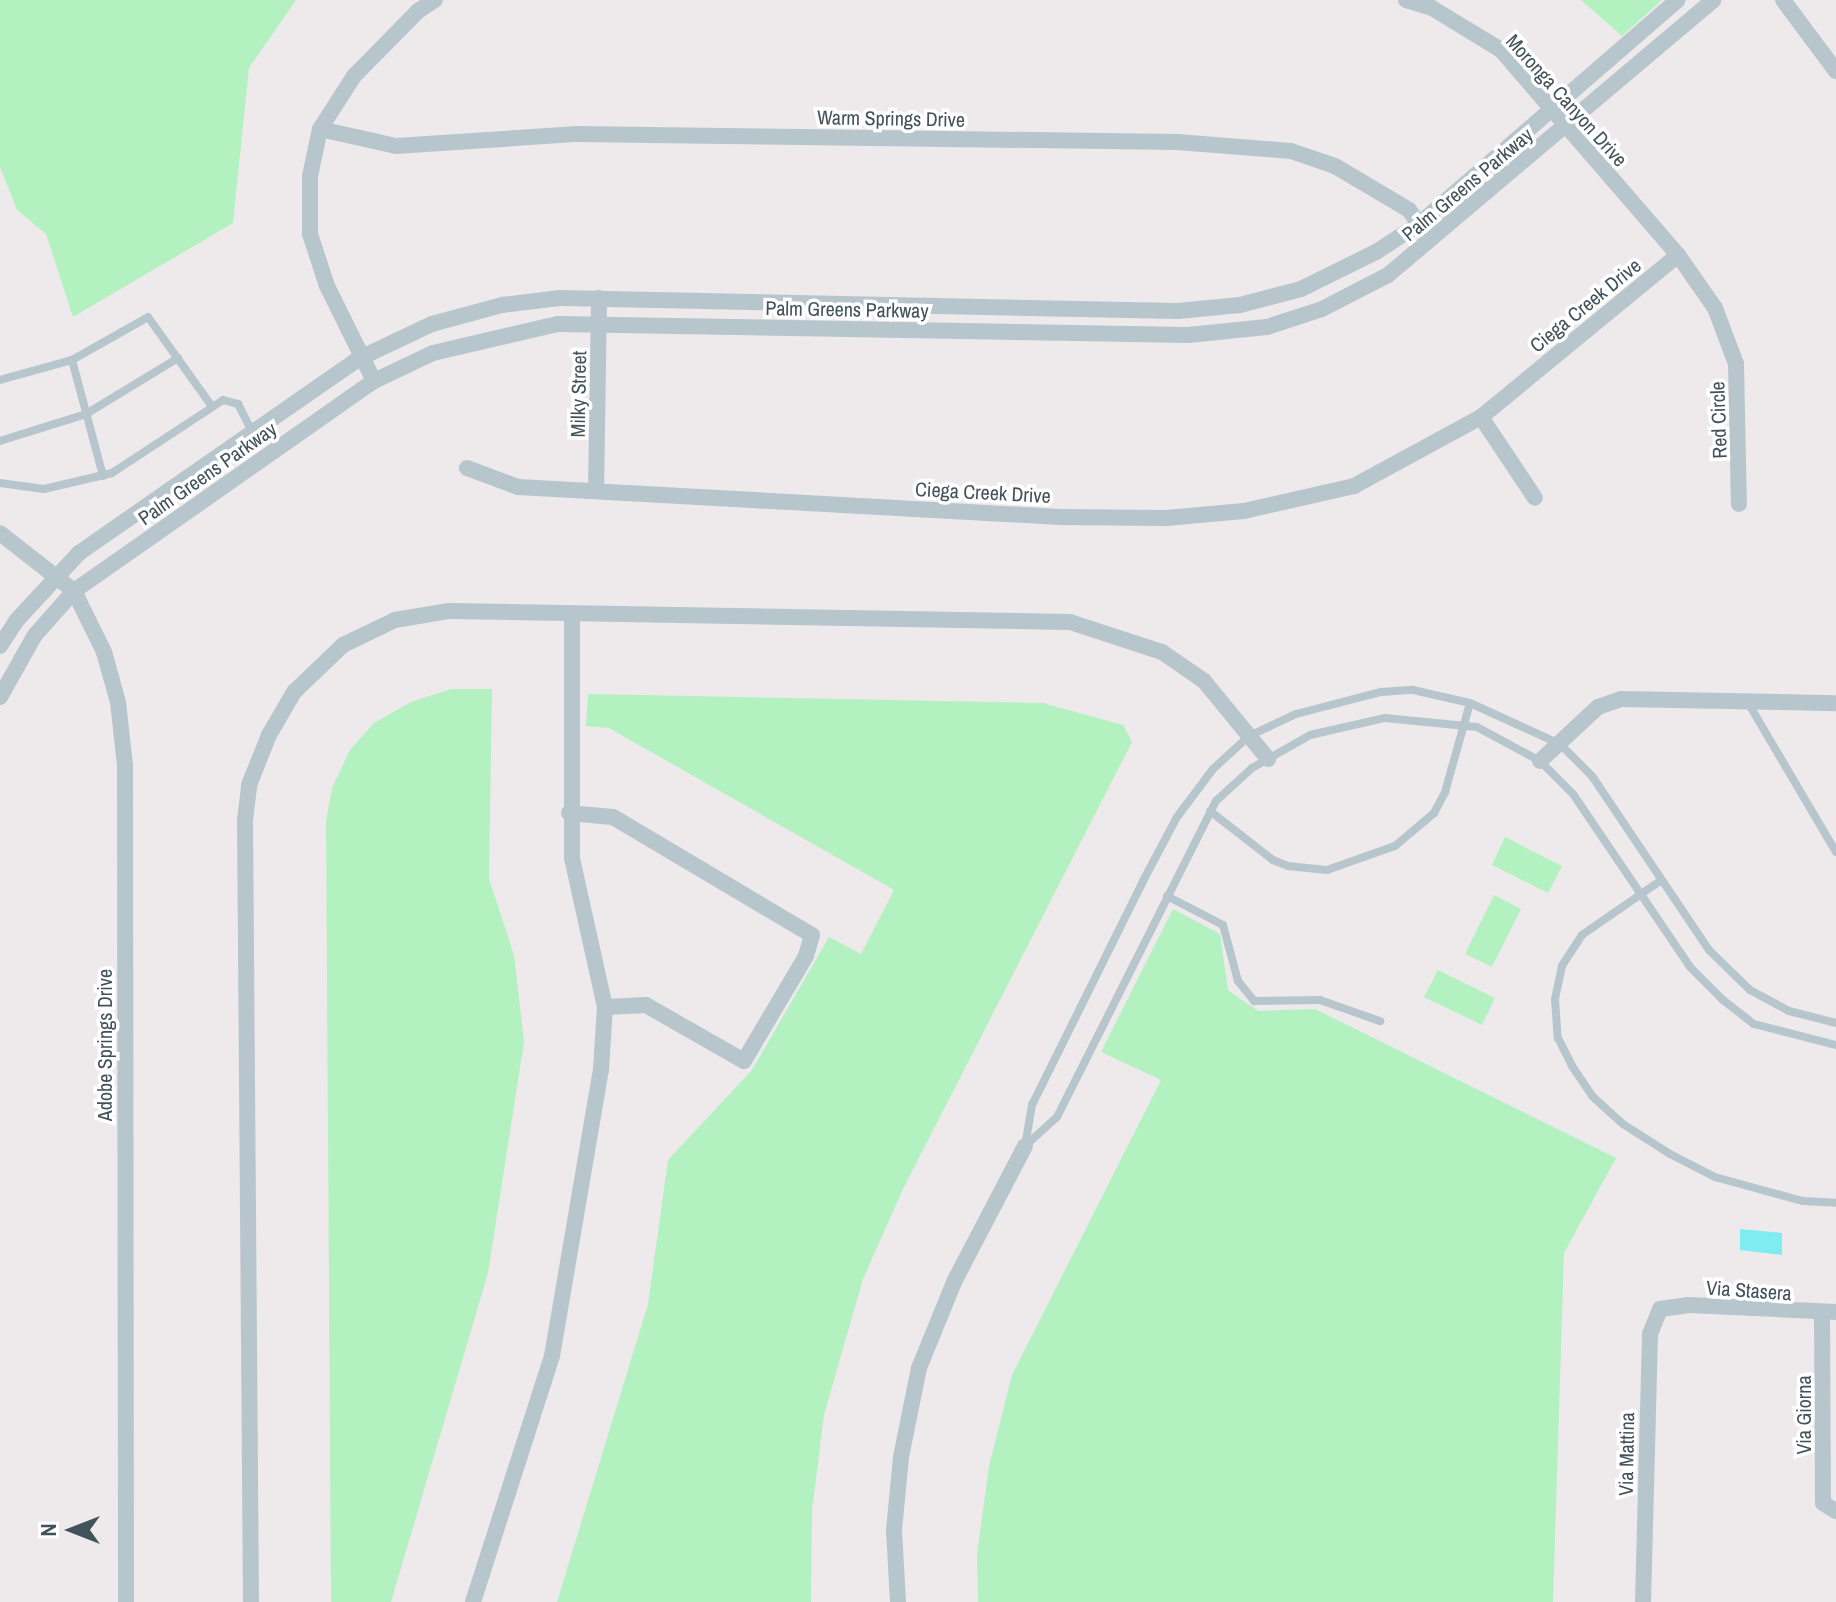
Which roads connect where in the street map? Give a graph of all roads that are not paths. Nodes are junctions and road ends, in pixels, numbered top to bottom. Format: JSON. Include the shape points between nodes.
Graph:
{"nodes":[{"id":1,"x":435,"y":0,"type":"edge"},
{"id":2,"x":1406,"y":0,"type":"edge"},
{"id":3,"x":1678,"y":0,"type":"edge"},
{"id":4,"x":1713,"y":0,"type":"edge"},
{"id":5,"x":1783,"y":0,"type":"edge"},
{"id":6,"x":1836,"y":71,"type":"edge"},
{"id":7,"x":1550,"y":110,"type":"junction"},
{"id":8,"x":1566,"y":127,"type":"junction"},
{"id":9,"x":320,"y":129,"type":"junction"},
{"id":10,"x":1419,"y":224,"type":"junction"},
{"id":11,"x":1432,"y":242,"type":"junction"},
{"id":12,"x":1678,"y":255,"type":"junction"},
{"id":13,"x":599,"y":298,"type":"junction"},
{"id":14,"x":600,"y":324,"type":"junction"},
{"id":15,"x":178,"y":358,"type":"junction"},
{"id":16,"x":360,"y":358,"type":"junction"},
{"id":17,"x":72,"y":360,"type":"junction"},
{"id":18,"x":0,"y":380,"type":"edge"},
{"id":19,"x":374,"y":381,"type":"junction"},
{"id":20,"x":211,"y":405,"type":"junction"},
{"id":21,"x":86,"y":414,"type":"junction"},
{"id":22,"x":1481,"y":417,"type":"junction"},
{"id":23,"x":252,"y":432,"type":"junction"},
{"id":24,"x":0,"y":441,"type":"edge"},
{"id":25,"x":467,"y":468,"type":"dead end"},
{"id":26,"x":103,"y":476,"type":"junction"},
{"id":27,"x":0,"y":483,"type":"edge"},
{"id":28,"x":596,"y":491,"type":"junction"},
{"id":29,"x":1535,"y":498,"type":"dead end"},
{"id":30,"x":1739,"y":504,"type":"dead end"},
{"id":31,"x":0,"y":533,"type":"edge"},
{"id":32,"x":58,"y":576,"type":"junction"},
{"id":33,"x":74,"y":591,"type":"junction"},
{"id":34,"x":572,"y":616,"type":"junction"},
{"id":35,"x":0,"y":646,"type":"edge"},
{"id":36,"x":0,"y":697,"type":"edge"},
{"id":37,"x":1746,"y":700,"type":"junction"},
{"id":38,"x":1470,"y":703,"type":"junction"},
{"id":39,"x":1836,"y":703,"type":"edge"},
{"id":40,"x":1465,"y":725,"type":"junction"},
{"id":41,"x":1249,"y":736,"type":"junction"},
{"id":42,"x":1560,"y":744,"type":"junction"},
{"id":43,"x":1268,"y":759,"type":"junction"},
{"id":44,"x":1540,"y":761,"type":"junction"},
{"id":45,"x":1210,"y":811,"type":"junction"},
{"id":46,"x":569,"y":813,"type":"junction"},
{"id":47,"x":1836,"y":852,"type":"edge"},
{"id":48,"x":1660,"y":881,"type":"junction"},
{"id":49,"x":1641,"y":893,"type":"junction"},
{"id":50,"x":1167,"y":896,"type":"junction"},
{"id":51,"x":605,"y":1007,"type":"junction"},
{"id":52,"x":1380,"y":1021,"type":"dead end"},
{"id":53,"x":1836,"y":1023,"type":"edge"},
{"id":54,"x":1836,"y":1045,"type":"edge"},
{"id":55,"x":1025,"y":1146,"type":"junction"},
{"id":56,"x":1836,"y":1203,"type":"edge"},
{"id":57,"x":1660,"y":1309,"type":"joint"},
{"id":58,"x":1829,"y":1312,"type":"edge"},
{"id":59,"x":1836,"y":1511,"type":"edge"},
{"id":60,"x":126,"y":1602,"type":"edge"},
{"id":61,"x":251,"y":1602,"type":"edge"},
{"id":62,"x":473,"y":1602,"type":"edge"},
{"id":63,"x":898,"y":1602,"type":"edge"},
{"id":64,"x":1643,"y":1602,"type":"edge"}],
"edges":[{"from":1,"to":9,"type":"street","via":[[354,76]]},
{"from":2,"to":7,"type":"street","name":"Moronga Canyon Drive","via":[[1432,8],[1501,50]]},
{"from":3,"to":7,"type":"street","name":"Palm Greens Parkway"},
{"from":4,"to":8,"type":"street","name":"Palm Greens Parkway"},
{"from":5,"to":6,"type":"street"},
{"from":7,"to":8,"type":"street","name":"Moronga Canyon Drive"},
{"from":7,"to":10,"type":"street","name":"Palm Greens Parkway"},
{"from":8,"to":11,"type":"street","name":"Palm Greens Parkway"},
{"from":8,"to":12,"type":"street","name":"Moronga Canyon Drive"},
{"from":9,"to":10,"type":"street","name":"Warm Springs Drive","via":[[396,146],[575,134],[1177,142],[1291,151],[1335,166],[1409,210]]},
{"from":9,"to":16,"type":"street","via":[[310,176],[310,234]]},
{"from":10,"to":11,"type":"street","name":"Warm Springs Drive"},
{"from":10,"to":13,"type":"street","name":"Palm Greens Parkway","via":[[1301,289],[1240,305],[1178,311]]},
{"from":11,"to":14,"type":"street","name":"Palm Greens Parkway","via":[[1388,275],[1322,309],[1267,327],[1188,335]]},
{"from":12,"to":22,"type":"street","name":"Ciega Creek Drive"},
{"from":12,"to":30,"type":"street","name":"Red Circle","via":[[1715,308],[1736,364]]},
{"from":13,"to":14,"type":"street","name":"Milky Street"},
{"from":13,"to":16,"type":"street","name":"Palm Greens Parkway","via":[[502,305],[432,324]]},
{"from":14,"to":19,"type":"street","name":"Palm Greens Parkway","via":[[496,335],[433,353]]},
{"from":14,"to":28,"type":"street","name":"Milky Street"},
{"from":15,"to":17,"type":"lane","via":[[148,317]]},
{"from":15,"to":20,"type":"lane"},
{"from":15,"to":21,"type":"lane"},
{"from":16,"to":19,"type":"street"},
{"from":16,"to":23,"type":"street","name":"Palm Greens Parkway"},
{"from":17,"to":18,"type":"lane"},
{"from":17,"to":21,"type":"lane"},
{"from":19,"to":33,"type":"street","name":"Palm Greens Parkway"},
{"from":20,"to":23,"type":"lane","via":[[230,399],[238,404]]},
{"from":20,"to":26,"type":"lane"},
{"from":21,"to":24,"type":"lane"},
{"from":21,"to":26,"type":"lane"},
{"from":22,"to":28,"type":"street","name":"Ciega Creek Drive","via":[[1354,486],[1244,511],[1197,515],[1060,517]]},
{"from":22,"to":29,"type":"street"},
{"from":23,"to":32,"type":"street","name":"Palm Greens Parkway","via":[[79,553]]},
{"from":25,"to":28,"type":"street","name":"Ciega Creek Drive","via":[[518,487]]},
{"from":26,"to":27,"type":"lane","via":[[44,489]]},
{"from":31,"to":32,"type":"street","name":"Adobe Springs Drive"},
{"from":32,"to":33,"type":"street","name":"Adobe Springs Drive"},
{"from":32,"to":35,"type":"street","name":"Palm Greens Parkway"},
{"from":33,"to":36,"type":"street","name":"Palm Greens Parkway","via":[[35,635]]},
{"from":33,"to":60,"type":"street","name":"Adobe Springs Drive","via":[[104,652],[118,702],[125,765]]},
{"from":34,"to":41,"type":"street","via":[[1070,622],[1162,652],[1204,681]]},
{"from":34,"to":46,"type":"street"},
{"from":34,"to":61,"type":"street","via":[[449,611],[395,620],[343,645],[294,692],[249,785],[245,820]]},
{"from":37,"to":39,"type":"street"},
{"from":37,"to":42,"type":"street","via":[[1621,699],[1598,707]]},
{"from":37,"to":47,"type":"lane"},
{"from":38,"to":40,"type":"lane"},
{"from":38,"to":41,"type":"lane","via":[[1413,690],[1381,692],[1296,714]]},
{"from":38,"to":42,"type":"lane"},
{"from":40,"to":43,"type":"lane","via":[[1385,718],[1346,724],[1310,735]]},
{"from":40,"to":44,"type":"lane"},
{"from":40,"to":45,"type":"lane","via":[[1434,813],[1395,846],[1353,863],[1327,870],[1288,866]]},
{"from":41,"to":43,"type":"street"},
{"from":41,"to":55,"type":"lane","via":[[1213,769],[1177,817],[1032,1105]]},
{"from":42,"to":44,"type":"street"},
{"from":42,"to":48,"type":"lane","via":[[1592,776]]},
{"from":43,"to":45,"type":"lane"},
{"from":44,"to":49,"type":"lane","via":[[1573,794]]},
{"from":45,"to":50,"type":"lane"},
{"from":46,"to":51,"type":"street","via":[[572,858]]},
{"from":46,"to":51,"type":"street","via":[[613,817],[812,935],[806,956],[744,1061],[646,1005]]},
{"from":48,"to":49,"type":"lane"},
{"from":48,"to":53,"type":"lane","via":[[1709,950],[1750,990],[1789,1011]]},
{"from":49,"to":54,"type":"lane","via":[[1690,967],[1723,1000],[1754,1024]]},
{"from":49,"to":56,"type":"lane","via":[[1582,935],[1562,966],[1558,1038],[1572,1066],[1592,1096],[1623,1124],[1670,1154],[1715,1177],[1803,1201]]},
{"from":50,"to":52,"type":"lane","via":[[1223,925],[1238,981],[1254,1001],[1320,1000]]},
{"from":50,"to":55,"type":"lane","via":[[1057,1117]]},
{"from":51,"to":62,"type":"street","via":[[601,1070],[564,1304]]},
{"from":55,"to":63,"type":"street","via":[[955,1280],[919,1368],[901,1457],[894,1530]]},
{"from":57,"to":58,"type":"street","name":"Via Stasera","via":[[1689,1305]]},
{"from":57,"to":64,"type":"street","name":"Via Mattina","via":[[1650,1334]]},
{"from":58,"to":59,"type":"street","name":"Via Giorna","via":[[1823,1503]]}]}
